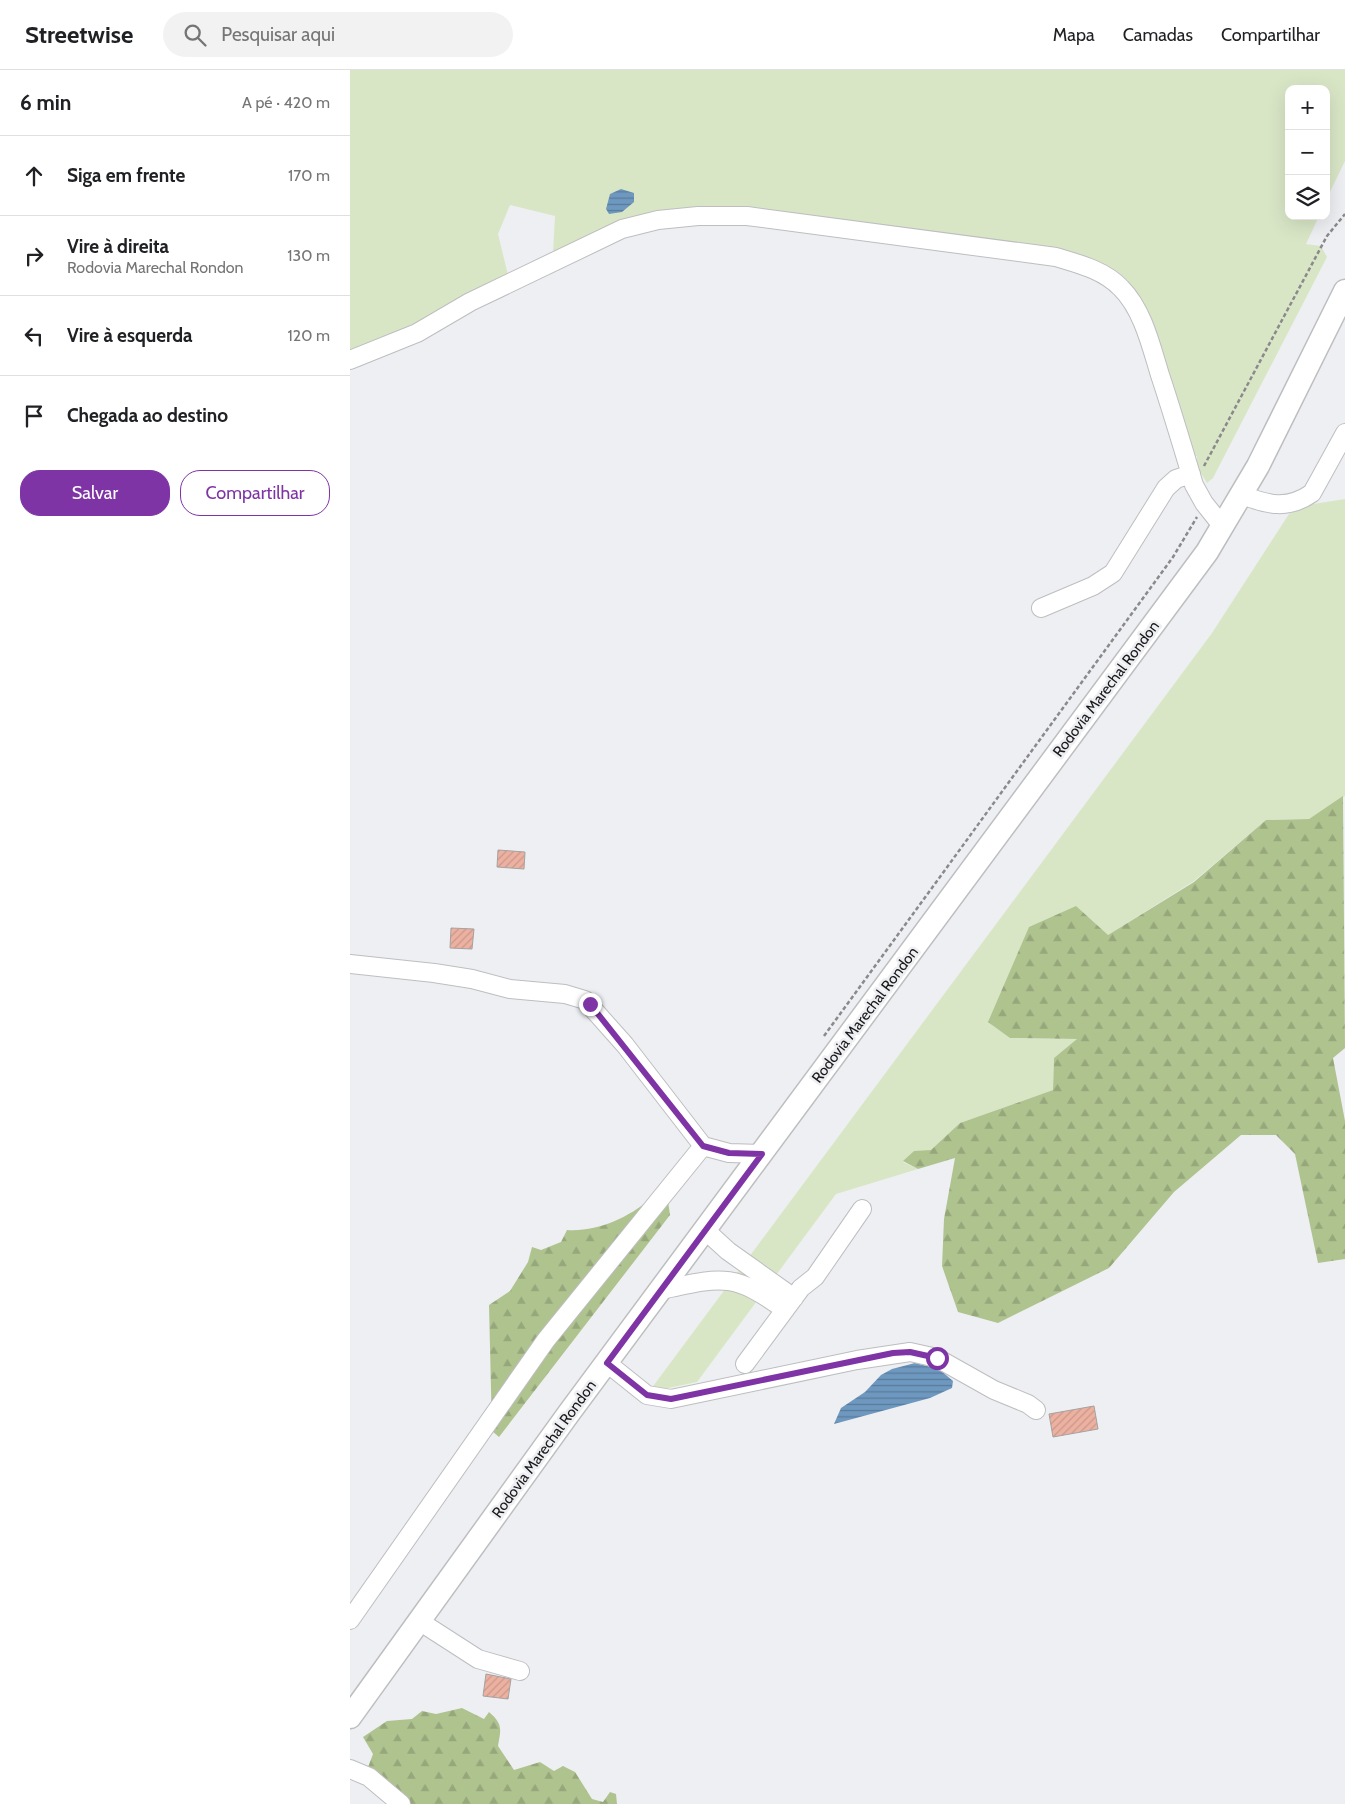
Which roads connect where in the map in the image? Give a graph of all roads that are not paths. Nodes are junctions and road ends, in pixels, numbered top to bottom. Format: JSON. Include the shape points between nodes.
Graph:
{"nodes":[{"id":1,"x":1345,"y":291,"type":"edge"},
{"id":2,"x":350,"y":360,"type":"edge"},
{"id":3,"x":1345,"y":433,"type":"edge"},
{"id":4,"x":1192,"y":480,"type":"junction"},
{"id":5,"x":1242,"y":495,"type":"junction"},
{"id":6,"x":1223,"y":527,"type":"junction"},
{"id":7,"x":1041,"y":608,"type":"dead end"},
{"id":8,"x":350,"y":964,"type":"edge"},
{"id":9,"x":703,"y":1146,"type":"junction"},
{"id":10,"x":762,"y":1154,"type":"junction"},
{"id":11,"x":862,"y":1209,"type":"dead end"},
{"id":12,"x":705,"y":1230,"type":"junction"},
{"id":13,"x":752,"y":1268,"type":"junction"},
{"id":14,"x":740,"y":1283,"type":"junction"},
{"id":15,"x":661,"y":1290,"type":"junction"},
{"id":16,"x":789,"y":1304,"type":"junction"},
{"id":17,"x":607,"y":1363,"type":"junction"},
{"id":18,"x":745,"y":1364,"type":"dead end"},
{"id":19,"x":1036,"y":1410,"type":"dead end"},
{"id":20,"x":350,"y":1620,"type":"edge"},
{"id":21,"x":419,"y":1621,"type":"junction"},
{"id":22,"x":520,"y":1671,"type":"dead end"},
{"id":23,"x":350,"y":1716,"type":"edge"},
{"id":24,"x":350,"y":1769,"type":"edge"},
{"id":25,"x":401,"y":1804,"type":"edge"}],
"edges":[{"from":1,"to":5,"type":"main road","name":"Rodovia Marechal Rondon"},
{"from":2,"to":4,"type":"street","via":[[417,333],[470,302],[595,240],[658,220],[747,216],[978,245],[1056,257],[1083,265],[1121,288],[1139,314],[1146,332]]},
{"from":3,"to":5,"type":"street","via":[[1312,493],[1304,499],[1278,506]]},
{"from":4,"to":6,"type":"street","via":[[1204,503]]},
{"from":4,"to":7,"type":"street","via":[[1176,479],[1166,488],[1113,573],[1093,586]]},
{"from":5,"to":6,"type":"main road","name":"Rodovia Marechal Rondon"},
{"from":6,"to":10,"type":"main road","name":"Rodovia Marechal Rondon","via":[[1186,582]]},
{"from":8,"to":9,"type":"street","via":[[472,979],[510,989],[555,992],[585,1000],[625,1045]]},
{"from":9,"to":10,"type":"street","via":[[729,1153]]},
{"from":9,"to":20,"type":"street","via":[[546,1340]]},
{"from":10,"to":12,"type":"main road","name":"Rodovia Marechal Rondon"},
{"from":11,"to":16,"type":"street","via":[[815,1277]]},
{"from":12,"to":13,"type":"street"},
{"from":12,"to":15,"type":"main road","name":"Rodovia Marechal Rondon"},
{"from":13,"to":14,"type":"street"},
{"from":13,"to":16,"type":"street"},
{"from":14,"to":15,"type":"street","via":[[713,1280]]},
{"from":14,"to":16,"type":"street"},
{"from":15,"to":17,"type":"main road","name":"Rodovia Marechal Rondon"},
{"from":16,"to":18,"type":"street"},
{"from":17,"to":19,"type":"street","via":[[647,1395],[671,1399],[910,1352],[937,1358]]},
{"from":17,"to":21,"type":"main road","name":"Rodovia Marechal Rondon"},
{"from":21,"to":22,"type":"street","via":[[478,1659]]},
{"from":21,"to":23,"type":"main road","name":"Rodovia Marechal Rondon"},
{"from":24,"to":25,"type":"street","via":[[370,1777]]}]}
